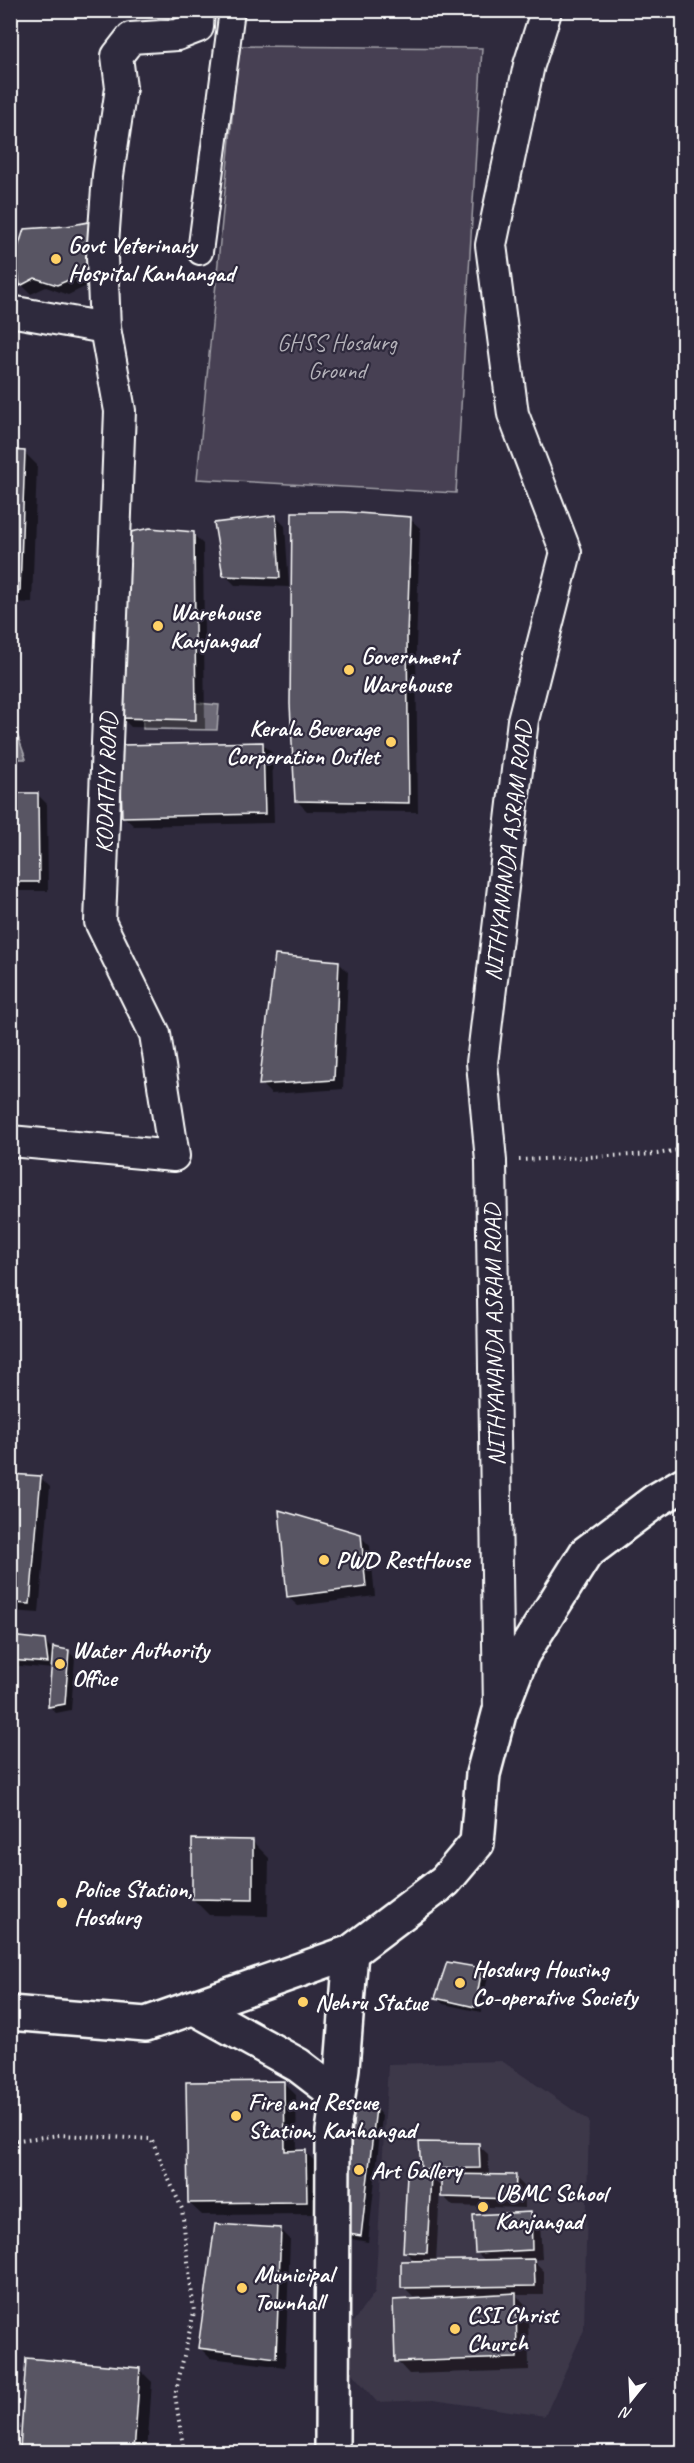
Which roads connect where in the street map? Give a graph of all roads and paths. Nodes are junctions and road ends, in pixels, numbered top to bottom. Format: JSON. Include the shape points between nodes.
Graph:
{"nodes":[{"id":1,"x":199,"y":10,"type":"edge"},
{"id":2,"x":232,"y":10,"type":"edge"},
{"id":3,"x":543,"y":10,"type":"edge"},
{"id":4,"x":200,"y":252,"type":"dead end"},
{"id":5,"x":10,"y":311,"type":"edge"},
{"id":6,"x":105,"y":328,"type":"junction"},
{"id":7,"x":10,"y":1141,"type":"edge"},
{"id":8,"x":684,"y":1149,"type":"edge"},
{"id":9,"x":491,"y":1161,"type":"junction"},
{"id":10,"x":684,"y":1484,"type":"edge"},
{"id":11,"x":499,"y":1714,"type":"junction"},
{"id":12,"x":351,"y":1952,"type":"junction"},
{"id":13,"x":195,"y":2008,"type":"junction"},
{"id":14,"x":10,"y":2013,"type":"edge"},
{"id":15,"x":336,"y":2111,"type":"junction"},
{"id":16,"x":10,"y":2141,"type":"edge"},
{"id":17,"x":184,"y":2452,"type":"edge"},
{"id":18,"x":332,"y":2452,"type":"edge"}],
"edges":[{"from":1,"to":6,"type":"street","via":[[198,27],[177,35],[131,38],[117,56],[121,88],[108,175],[102,257]]},
{"from":2,"to":4,"type":"street"},
{"from":3,"to":9,"type":"street","name":"NITHYANANDA ASRAM ROAD","via":[[545,15],[529,65],[491,245],[513,414],[566,552],[521,732],[482,1063]]},
{"from":5,"to":6,"type":"street"},
{"from":6,"to":7,"type":"street","name":"KODATHY ROAD","via":[[120,411],[100,922],[155,1034],[174,1156]]},
{"from":8,"to":9,"type":"path","via":[[657,1154]]},
{"from":9,"to":11,"type":"street","name":"NITHYANANDA ASRAM ROAD"},
{"from":10,"to":11,"type":"main road","via":[[586,1553],[522,1654]]},
{"from":11,"to":12,"type":"main road","via":[[483,1774],[477,1843],[445,1881]]},
{"from":12,"to":13,"type":"main road"},
{"from":12,"to":15,"type":"main road"},
{"from":13,"to":14,"type":"main road","via":[[146,2024]]},
{"from":13,"to":15,"type":"main road","via":[[298,2065],[328,2088]]},
{"from":15,"to":18,"type":"main road"},
{"from":16,"to":17,"type":"path","via":[[60,2135],[151,2139],[182,2210],[192,2292],[194,2312],[176,2395]]}]}
